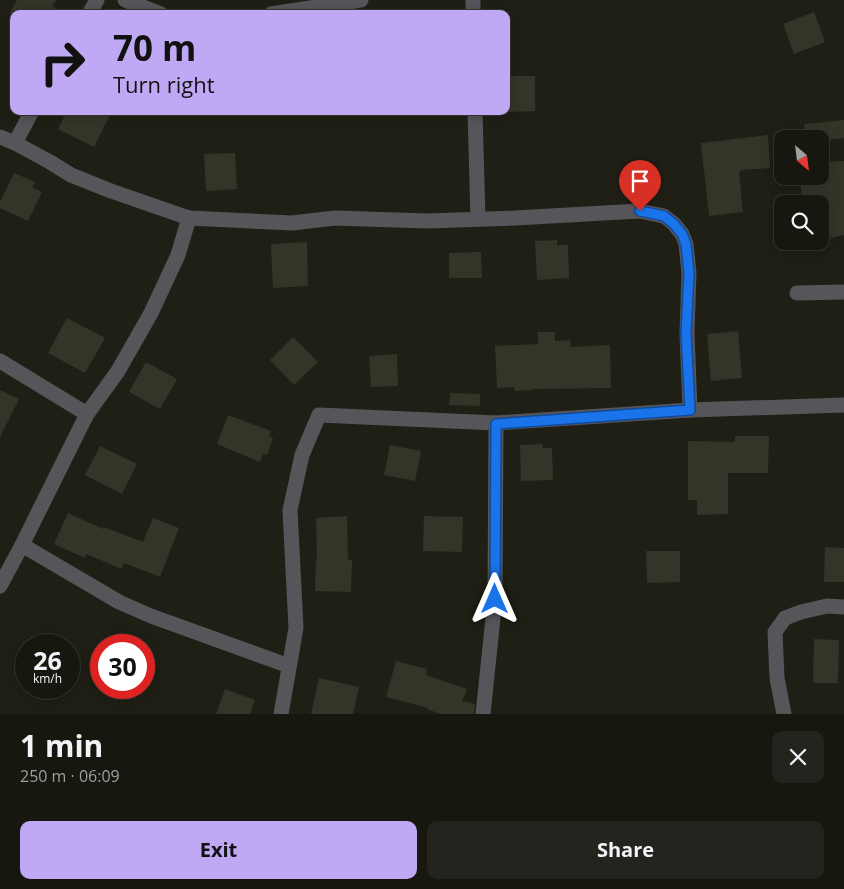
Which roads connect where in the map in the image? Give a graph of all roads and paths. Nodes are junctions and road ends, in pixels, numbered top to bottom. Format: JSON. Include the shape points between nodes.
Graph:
{"nodes":[{"id":1,"x":125,"y":0,"type":"edge"},
{"id":2,"x":361,"y":0,"type":"edge"},
{"id":3,"x":151,"y":10,"type":"edge"},
{"id":4,"x":297,"y":10,"type":"edge"},
{"id":5,"x":30,"y":115,"type":"edge"},
{"id":6,"x":476,"y":115,"type":"edge"},
{"id":7,"x":0,"y":137,"type":"edge"},
{"id":8,"x":15,"y":143,"type":"junction"},
{"id":9,"x":190,"y":218,"type":"junction"},
{"id":10,"x":478,"y":219,"type":"junction"},
{"id":11,"x":844,"y":292,"type":"edge"},
{"id":12,"x":797,"y":293,"type":"dead end"},
{"id":13,"x":0,"y":360,"type":"edge"},
{"id":14,"x":844,"y":405,"type":"edge"},
{"id":15,"x":690,"y":410,"type":"junction"},
{"id":16,"x":88,"y":414,"type":"junction"},
{"id":17,"x":496,"y":424,"type":"junction"},
{"id":18,"x":22,"y":545,"type":"junction"},
{"id":19,"x":0,"y":586,"type":"edge"},
{"id":20,"x":844,"y":607,"type":"edge"},
{"id":21,"x":289,"y":666,"type":"junction"},
{"id":22,"x":281,"y":714,"type":"edge"},
{"id":23,"x":483,"y":714,"type":"edge"},
{"id":24,"x":784,"y":714,"type":"edge"}],
"edges":[{"from":1,"to":3,"type":"street"},
{"from":2,"to":4,"type":"street"},
{"from":5,"to":8,"type":"street"},
{"from":6,"to":10,"type":"street"},
{"from":7,"to":8,"type":"street"},
{"from":8,"to":9,"type":"street","via":[[72,176]]},
{"from":9,"to":10,"type":"street","via":[[292,223],[335,218]]},
{"from":9,"to":16,"type":"street","via":[[178,255],[151,313],[118,371]]},
{"from":10,"to":15,"type":"street","via":[[640,211],[664,216],[674,224],[686,244],[689,273],[686,333]]},
{"from":11,"to":12,"type":"street"},
{"from":13,"to":16,"type":"street"},
{"from":14,"to":15,"type":"street"},
{"from":15,"to":17,"type":"street"},
{"from":16,"to":18,"type":"street"},
{"from":17,"to":21,"type":"street","via":[[319,414],[302,454],[290,510],[296,628]]},
{"from":17,"to":23,"type":"street","via":[[495,599]]},
{"from":18,"to":19,"type":"street"},
{"from":18,"to":21,"type":"street","via":[[119,602]]},
{"from":20,"to":24,"type":"street","via":[[827,606],[801,612],[785,618],[775,632],[777,678]]},
{"from":21,"to":22,"type":"street"}]}
